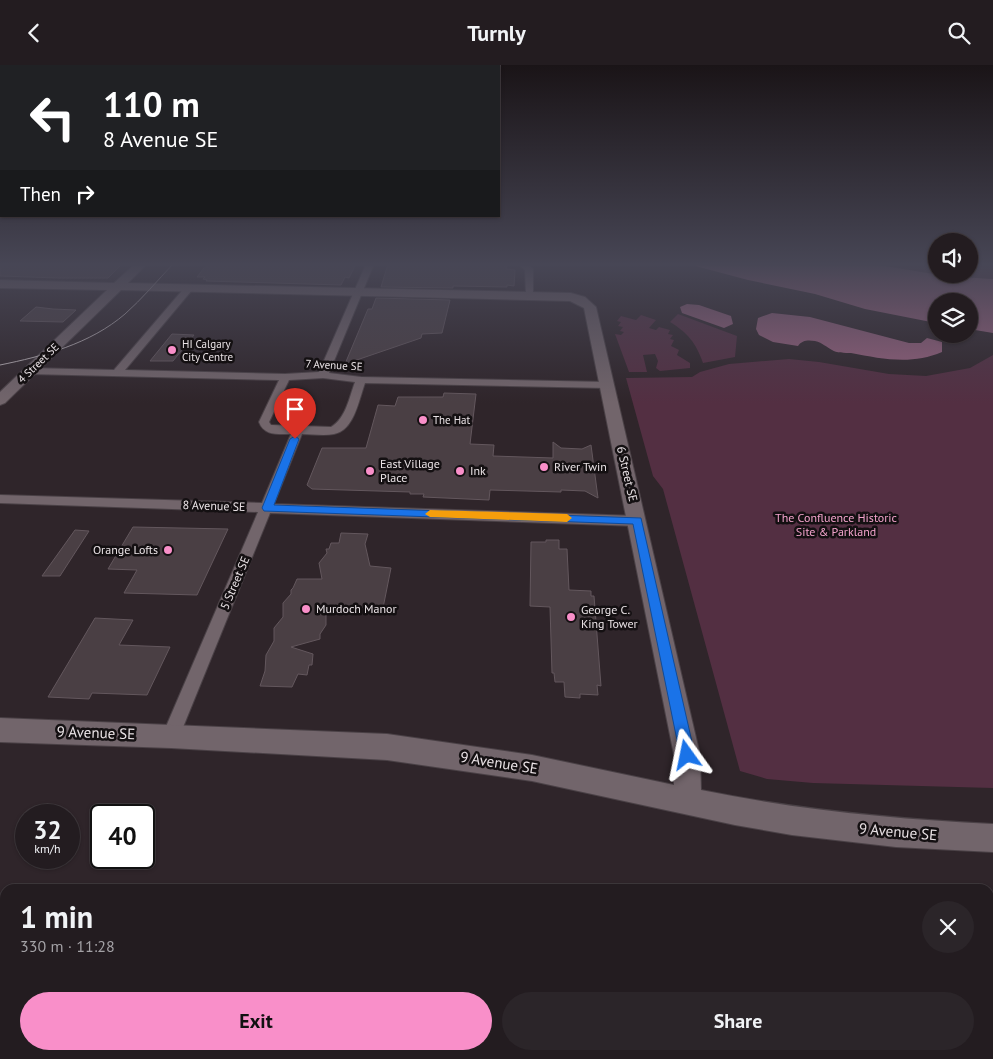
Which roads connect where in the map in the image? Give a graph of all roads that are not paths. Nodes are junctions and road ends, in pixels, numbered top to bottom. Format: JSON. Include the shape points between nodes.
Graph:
{"nodes":[{"id":1,"x":93,"y":310,"type":"edge"},
{"id":2,"x":171,"y":310,"type":"edge"},
{"id":3,"x":350,"y":310,"type":"edge"},
{"id":4,"x":591,"y":310,"type":"edge"},
{"id":5,"x":30,"y":371,"type":"junction"},
{"id":6,"x":118,"y":373,"type":"junction"},
{"id":7,"x":323,"y":375,"type":"junction"},
{"id":8,"x":284,"y":377,"type":"junction"},
{"id":9,"x":360,"y":379,"type":"junction"},
{"id":10,"x":607,"y":385,"type":"junction"},
{"id":11,"x":0,"y":400,"type":"edge"},
{"id":12,"x":298,"y":431,"type":"junction"},
{"id":13,"x":0,"y":499,"type":"edge"},
{"id":14,"x":267,"y":508,"type":"junction"},
{"id":15,"x":638,"y":521,"type":"junction"},
{"id":16,"x":0,"y":730,"type":"edge"},
{"id":17,"x":172,"y":736,"type":"junction"},
{"id":18,"x":688,"y":800,"type":"junction"},
{"id":19,"x":993,"y":838,"type":"edge"}],
"edges":[{"from":1,"to":5,"type":"street","name":"4 Street SE"},
{"from":2,"to":6,"type":"street"},
{"from":3,"to":7,"type":"street"},
{"from":4,"to":10,"type":"street","name":"6 Street SE"},
{"from":5,"to":6,"type":"street","name":"7 Avenue SE"},
{"from":5,"to":11,"type":"street","name":"4 Street SE"},
{"from":6,"to":8,"type":"street","name":"7 Avenue SE"},
{"from":7,"to":8,"type":"street","name":"7 Avenue SE"},
{"from":7,"to":9,"type":"street","name":"7 Avenue SE"},
{"from":8,"to":12,"type":"street","via":[[264,422],[272,430]]},
{"from":9,"to":10,"type":"street","name":"7 Avenue SE"},
{"from":9,"to":12,"type":"street","via":[[341,428]]},
{"from":10,"to":15,"type":"street","name":"6 Street SE"},
{"from":12,"to":14,"type":"street","name":"5 Street SE"},
{"from":13,"to":14,"type":"street","name":"8 Avenue SE"},
{"from":14,"to":15,"type":"street","name":"8 Avenue SE"},
{"from":14,"to":17,"type":"street","name":"5 Street SE"},
{"from":15,"to":18,"type":"street","name":"6 Street SE","via":[[687,755]]},
{"from":16,"to":17,"type":"street","name":"9 Avenue SE"},
{"from":17,"to":18,"type":"street","name":"9 Avenue SE","via":[[387,747],[532,767]]},
{"from":18,"to":19,"type":"street","name":"9 Avenue SE","via":[[792,821],[896,833]]}]}
